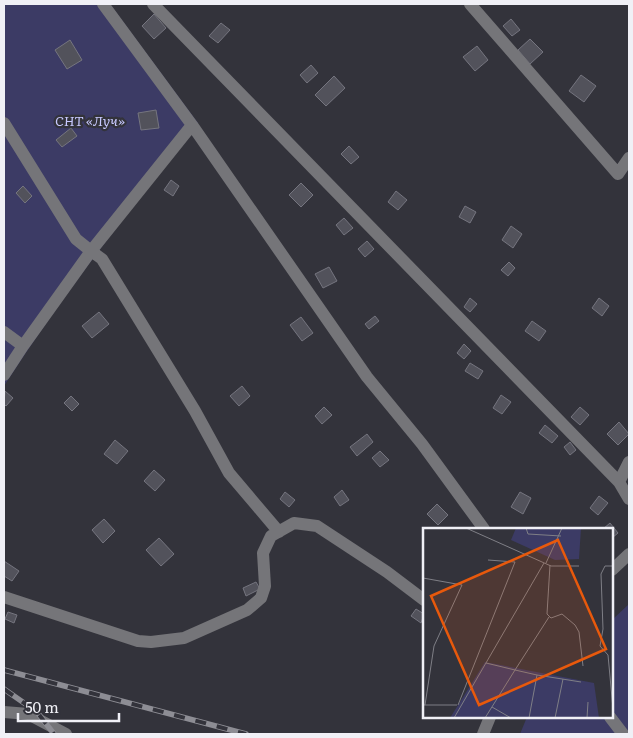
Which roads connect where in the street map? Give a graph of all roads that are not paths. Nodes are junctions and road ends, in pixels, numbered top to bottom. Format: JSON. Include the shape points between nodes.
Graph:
{"nodes":[{"id":1,"x":104,"y":4,"type":"edge"},
{"id":2,"x":153,"y":4,"type":"edge"},
{"id":3,"x":470,"y":4,"type":"edge"},
{"id":4,"x":4,"y":123,"type":"edge"},
{"id":5,"x":192,"y":125,"type":"junction"},
{"id":6,"x":629,"y":158,"type":"edge"},
{"id":7,"x":91,"y":251,"type":"junction"},
{"id":8,"x":4,"y":332,"type":"edge"},
{"id":9,"x":23,"y":346,"type":"junction"},
{"id":10,"x":4,"y":375,"type":"edge"},
{"id":11,"x":629,"y":462,"type":"edge"},
{"id":12,"x":619,"y":482,"type":"junction"},
{"id":13,"x":629,"y":499,"type":"edge"},
{"id":14,"x":483,"y":528,"type":"edge"},
{"id":15,"x":279,"y":532,"type":"junction"},
{"id":16,"x":629,"y":554,"type":"edge"},
{"id":17,"x":613,"y":569,"type":"edge"},
{"id":18,"x":4,"y":598,"type":"edge"},
{"id":19,"x":423,"y":599,"type":"edge"},
{"id":20,"x":4,"y":712,"type":"edge"},
{"id":21,"x":490,"y":718,"type":"edge"},
{"id":22,"x":611,"y":718,"type":"edge"},
{"id":23,"x":66,"y":734,"type":"edge"},
{"id":24,"x":483,"y":734,"type":"edge"},
{"id":25,"x":623,"y":734,"type":"edge"}],
"edges":[{"from":1,"to":5,"type":"street"},
{"from":2,"to":12,"type":"street"},
{"from":3,"to":6,"type":"street","via":[[618,174]]},
{"from":4,"to":7,"type":"street","via":[[76,239]]},
{"from":5,"to":7,"type":"street"},
{"from":5,"to":14,"type":"street","via":[[367,377],[422,444]]},
{"from":7,"to":9,"type":"street"},
{"from":7,"to":15,"type":"street","via":[[102,259],[229,473]]},
{"from":8,"to":9,"type":"street"},
{"from":9,"to":10,"type":"street"},
{"from":11,"to":12,"type":"street"},
{"from":12,"to":13,"type":"street"},
{"from":15,"to":18,"type":"street","via":[[271,536],[263,553],[265,586],[261,598],[247,610],[184,638],[138,641]]},
{"from":15,"to":19,"type":"street","via":[[294,523],[317,526]]},
{"from":16,"to":17,"type":"street"},
{"from":20,"to":23,"type":"street","via":[[28,714]]},
{"from":21,"to":24,"type":"street"},
{"from":22,"to":25,"type":"street"}]}
